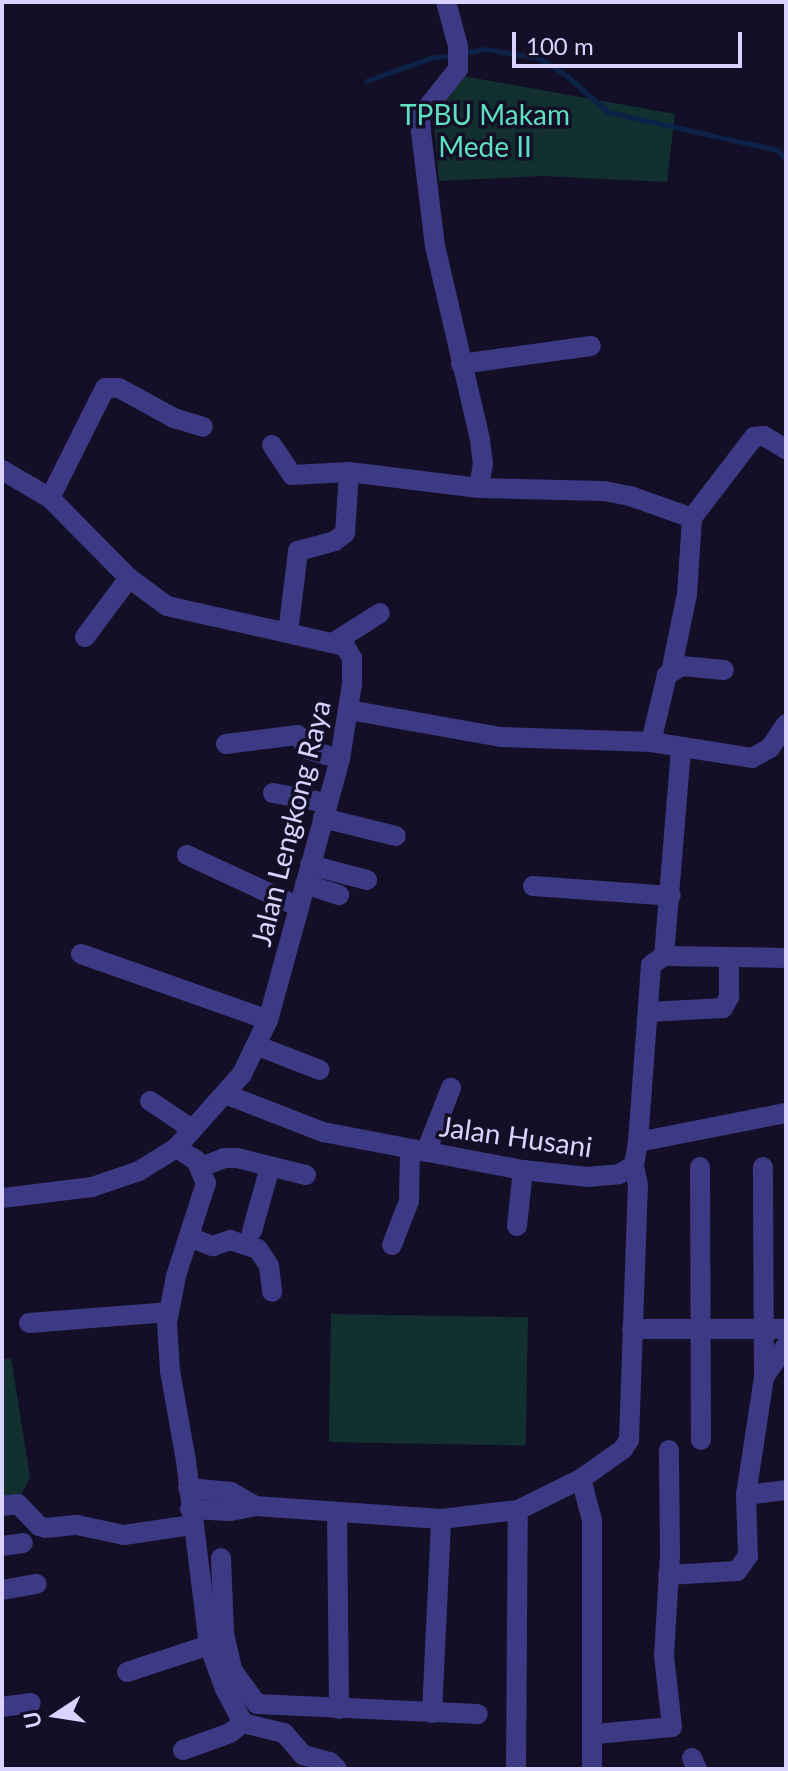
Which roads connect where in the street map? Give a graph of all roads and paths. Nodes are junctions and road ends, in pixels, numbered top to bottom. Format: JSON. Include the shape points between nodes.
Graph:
{"nodes":[{"id":1,"x":446,"y":2,"type":"edge"},
{"id":2,"x":591,"y":346,"type":"dead end"},
{"id":3,"x":461,"y":364,"type":"junction"},
{"id":4,"x":203,"y":427,"type":"dead end"},
{"id":5,"x":272,"y":445,"type":"dead end"},
{"id":6,"x":786,"y":449,"type":"edge"},
{"id":7,"x":2,"y":470,"type":"edge"},
{"id":8,"x":349,"y":472,"type":"junction"},
{"id":9,"x":479,"y":488,"type":"junction"},
{"id":10,"x":50,"y":498,"type":"junction"},
{"id":11,"x":692,"y":518,"type":"junction"},
{"id":12,"x":129,"y":578,"type":"junction"},
{"id":13,"x":380,"y":613,"type":"dead end"},
{"id":14,"x":288,"y":633,"type":"junction"},
{"id":15,"x":85,"y":637,"type":"dead end"},
{"id":16,"x":336,"y":641,"type":"junction"},
{"id":17,"x":724,"y":670,"type":"dead end"},
{"id":18,"x":671,"y":672,"type":"junction"},
{"id":19,"x":349,"y":710,"type":"junction"},
{"id":20,"x":786,"y":724,"type":"edge"},
{"id":21,"x":651,"y":742,"type":"junction"},
{"id":22,"x":226,"y":744,"type":"dead end"},
{"id":23,"x":681,"y":749,"type":"junction"},
{"id":24,"x":340,"y":759,"type":"junction"},
{"id":25,"x":273,"y":793,"type":"dead end"},
{"id":26,"x":325,"y":811,"type":"junction"},
{"id":27,"x":396,"y":836,"type":"dead end"},
{"id":28,"x":187,"y":855,"type":"dead end"},
{"id":29,"x":308,"y":874,"type":"junction"},
{"id":30,"x":367,"y":880,"type":"dead end"},
{"id":31,"x":533,"y":886,"type":"dead end"},
{"id":32,"x":339,"y":895,"type":"dead end"},
{"id":33,"x":671,"y":896,"type":"junction"},
{"id":34,"x":299,"y":907,"type":"junction"},
{"id":35,"x":81,"y":954,"type":"dead end"},
{"id":36,"x":664,"y":956,"type":"junction"},
{"id":37,"x":729,"y":957,"type":"junction"},
{"id":38,"x":786,"y":958,"type":"edge"},
{"id":39,"x":649,"y":1012,"type":"junction"},
{"id":40,"x":268,"y":1020,"type":"junction"},
{"id":41,"x":258,"y":1046,"type":"junction"},
{"id":42,"x":320,"y":1070,"type":"dead end"},
{"id":43,"x":242,"y":1074,"type":"junction"},
{"id":44,"x":451,"y":1088,"type":"dead end"},
{"id":45,"x":225,"y":1094,"type":"junction"},
{"id":46,"x":150,"y":1101,"type":"dead end"},
{"id":47,"x":247,"y":1101,"type":"junction"},
{"id":48,"x":786,"y":1113,"type":"edge"},
{"id":49,"x":192,"y":1129,"type":"junction"},
{"id":50,"x":638,"y":1142,"type":"junction"},
{"id":51,"x":176,"y":1148,"type":"junction"},
{"id":52,"x":418,"y":1151,"type":"junction"},
{"id":53,"x":634,"y":1165,"type":"junction"},
{"id":54,"x":201,"y":1167,"type":"junction"},
{"id":55,"x":270,"y":1167,"type":"junction"},
{"id":56,"x":700,"y":1167,"type":"dead end"},
{"id":57,"x":763,"y":1167,"type":"dead end"},
{"id":58,"x":523,"y":1170,"type":"junction"},
{"id":59,"x":306,"y":1175,"type":"dead end"},
{"id":60,"x":2,"y":1198,"type":"edge"},
{"id":61,"x":517,"y":1226,"type":"dead end"},
{"id":62,"x":252,"y":1231,"type":"dead end"},
{"id":63,"x":189,"y":1237,"type":"junction"},
{"id":64,"x":392,"y":1245,"type":"dead end"},
{"id":65,"x":272,"y":1292,"type":"dead end"},
{"id":66,"x":168,"y":1312,"type":"junction"},
{"id":67,"x":29,"y":1323,"type":"dead end"},
{"id":68,"x":763,"y":1327,"type":"junction"},
{"id":69,"x":632,"y":1329,"type":"junction"},
{"id":70,"x":701,"y":1329,"type":"junction"},
{"id":71,"x":786,"y":1329,"type":"edge"},
{"id":72,"x":786,"y":1346,"type":"edge"},
{"id":73,"x":764,"y":1377,"type":"junction"},
{"id":74,"x":701,"y":1440,"type":"dead end"},
{"id":75,"x":669,"y":1450,"type":"dead end"},
{"id":76,"x":581,"y":1479,"type":"junction"},
{"id":77,"x":786,"y":1490,"type":"edge"},
{"id":78,"x":746,"y":1495,"type":"junction"},
{"id":79,"x":2,"y":1506,"type":"edge"},
{"id":80,"x":190,"y":1507,"type":"junction"},
{"id":81,"x":518,"y":1510,"type":"junction"},
{"id":82,"x":337,"y":1513,"type":"junction"},
{"id":83,"x":441,"y":1519,"type":"junction"},
{"id":84,"x":23,"y":1543,"type":"dead end"},
{"id":85,"x":2,"y":1546,"type":"edge"},
{"id":86,"x":221,"y":1558,"type":"dead end"},
{"id":87,"x":668,"y":1575,"type":"junction"},
{"id":88,"x":36,"y":1584,"type":"dead end"},
{"id":89,"x":2,"y":1590,"type":"edge"},
{"id":90,"x":209,"y":1645,"type":"junction"},
{"id":91,"x":127,"y":1672,"type":"dead end"},
{"id":92,"x":31,"y":1703,"type":"dead end"},
{"id":93,"x":2,"y":1707,"type":"edge"},
{"id":94,"x":339,"y":1709,"type":"junction"},
{"id":95,"x":432,"y":1713,"type":"junction"},
{"id":96,"x":478,"y":1714,"type":"dead end"},
{"id":97,"x":243,"y":1723,"type":"junction"},
{"id":98,"x":595,"y":1734,"type":"junction"},
{"id":99,"x":296,"y":1748,"type":"junction"},
{"id":100,"x":183,"y":1750,"type":"dead end"},
{"id":101,"x":295,"y":1769,"type":"edge"},
{"id":102,"x":337,"y":1769,"type":"edge"},
{"id":103,"x":516,"y":1769,"type":"edge"},
{"id":104,"x":592,"y":1769,"type":"edge"}],
"edges":[{"from":1,"to":3,"type":"street","via":[[458,52],[453,79],[420,117],[435,246]]},
{"from":2,"to":3,"type":"street"},
{"from":3,"to":9,"type":"street","via":[[480,440]]},
{"from":4,"to":10,"type":"street","via":[[174,418],[119,388],[105,388]]},
{"from":5,"to":8,"type":"street","via":[[292,475]]},
{"from":6,"to":11,"type":"street","via":[[764,436],[754,437]]},
{"from":7,"to":10,"type":"street"},
{"from":8,"to":9,"type":"street"},
{"from":8,"to":14,"type":"street","via":[[345,533],[298,551]]},
{"from":9,"to":11,"type":"street","via":[[604,491]]},
{"from":10,"to":12,"type":"street"},
{"from":11,"to":18,"type":"street","via":[[687,594]]},
{"from":12,"to":14,"type":"street","via":[[186,613]]},
{"from":12,"to":15,"type":"street"},
{"from":13,"to":16,"type":"street"},
{"from":14,"to":16,"type":"street"},
{"from":16,"to":19,"type":"street","name":"Jalan Lengkong Raya","via":[[352,658]]},
{"from":17,"to":18,"type":"street","via":[[682,666]]},
{"from":18,"to":21,"type":"street","via":[[663,682]]},
{"from":19,"to":21,"type":"street","via":[[501,737]]},
{"from":19,"to":24,"type":"street","name":"Jalan Lengkong Raya"},
{"from":20,"to":23,"type":"street","via":[[770,748],[752,758]]},
{"from":21,"to":23,"type":"street"},
{"from":22,"to":24,"type":"street","via":[[297,735],[309,750]]},
{"from":23,"to":33,"type":"street"},
{"from":24,"to":26,"type":"street","name":"Jalan Lengkong Raya"},
{"from":25,"to":26,"type":"street"},
{"from":26,"to":27,"type":"street"},
{"from":26,"to":29,"type":"street","name":"Jalan Lengkong Raya"},
{"from":28,"to":34,"type":"street"},
{"from":29,"to":30,"type":"street"},
{"from":29,"to":32,"type":"street"},
{"from":29,"to":34,"type":"street","name":"Jalan Lengkong Raya"},
{"from":31,"to":33,"type":"street"},
{"from":33,"to":36,"type":"street"},
{"from":34,"to":40,"type":"street","name":"Jalan Lengkong Raya"},
{"from":35,"to":40,"type":"street"},
{"from":36,"to":37,"type":"street"},
{"from":36,"to":39,"type":"street","via":[[651,965]]},
{"from":37,"to":38,"type":"street"},
{"from":37,"to":39,"type":"street","via":[[729,997],[723,1008]]},
{"from":39,"to":50,"type":"street"},
{"from":40,"to":41,"type":"street","name":"Jalan Lengkong Raya"},
{"from":41,"to":42,"type":"street"},
{"from":41,"to":43,"type":"street","name":"Jalan Lengkong Raya"},
{"from":43,"to":45,"type":"street","name":"Jalan Lengkong Raya"},
{"from":43,"to":47,"type":"street"},
{"from":44,"to":52,"type":"street"},
{"from":45,"to":47,"type":"street","name":"Jalan Husani"},
{"from":45,"to":49,"type":"street","name":"Jalan Lengkong Raya"},
{"from":46,"to":49,"type":"street"},
{"from":47,"to":52,"type":"street","name":"Jalan Husani","via":[[323,1132]]},
{"from":48,"to":50,"type":"street"},
{"from":49,"to":51,"type":"street","name":"Jalan Lengkong Raya"},
{"from":50,"to":53,"type":"street"},
{"from":51,"to":54,"type":"street"},
{"from":51,"to":60,"type":"street","name":"Jalan Lengkong Raya","via":[[108,1183]]},
{"from":52,"to":58,"type":"street","name":"Jalan Husani"},
{"from":52,"to":64,"type":"street","via":[[409,1201]]},
{"from":53,"to":58,"type":"street","name":"Jalan Husani","via":[[595,1178]]},
{"from":53,"to":69,"type":"street","via":[[638,1186]]},
{"from":54,"to":55,"type":"street","via":[[231,1158]]},
{"from":54,"to":63,"type":"street","via":[[206,1183]]},
{"from":55,"to":59,"type":"street"},
{"from":55,"to":62,"type":"street"},
{"from":56,"to":70,"type":"street"},
{"from":57,"to":68,"type":"street"},
{"from":58,"to":61,"type":"street"},
{"from":63,"to":65,"type":"street","via":[[213,1246],[230,1240],[258,1249],[269,1266]]},
{"from":63,"to":66,"type":"street"},
{"from":66,"to":67,"type":"street"},
{"from":66,"to":80,"type":"street","via":[[170,1371]]},
{"from":68,"to":70,"type":"street"},
{"from":68,"to":71,"type":"street"},
{"from":68,"to":73,"type":"street"},
{"from":69,"to":70,"type":"street"},
{"from":69,"to":76,"type":"street","via":[[629,1440]]},
{"from":70,"to":74,"type":"street"},
{"from":72,"to":73,"type":"street"},
{"from":73,"to":78,"type":"street"},
{"from":75,"to":87,"type":"street"},
{"from":76,"to":81,"type":"street"},
{"from":76,"to":98,"type":"street","via":[[592,1520]]},
{"from":77,"to":78,"type":"street"},
{"from":78,"to":87,"type":"street","via":[[744,1564],[737,1571]]},
{"from":79,"to":80,"type":"street","via":[[18,1504],[46,1528],[77,1525],[124,1535]]},
{"from":80,"to":82,"type":"street"},
{"from":80,"to":90,"type":"street"},
{"from":81,"to":83,"type":"street"},
{"from":81,"to":103,"type":"street"},
{"from":82,"to":83,"type":"street"},
{"from":82,"to":94,"type":"street"},
{"from":83,"to":95,"type":"street"},
{"from":84,"to":85,"type":"street"},
{"from":86,"to":94,"type":"street","via":[[224,1634],[232,1670],[247,1694],[268,1706]]},
{"from":87,"to":98,"type":"street","via":[[665,1667],[672,1727]]},
{"from":88,"to":89,"type":"street"},
{"from":90,"to":91,"type":"street"},
{"from":90,"to":97,"type":"street"},
{"from":92,"to":93,"type":"street"},
{"from":94,"to":95,"type":"street"},
{"from":95,"to":96,"type":"street"},
{"from":97,"to":99,"type":"street","via":[[280,1731]]},
{"from":97,"to":100,"type":"street"},
{"from":98,"to":104,"type":"street"},
{"from":99,"to":101,"type":"street"},
{"from":99,"to":102,"type":"street"}]}
